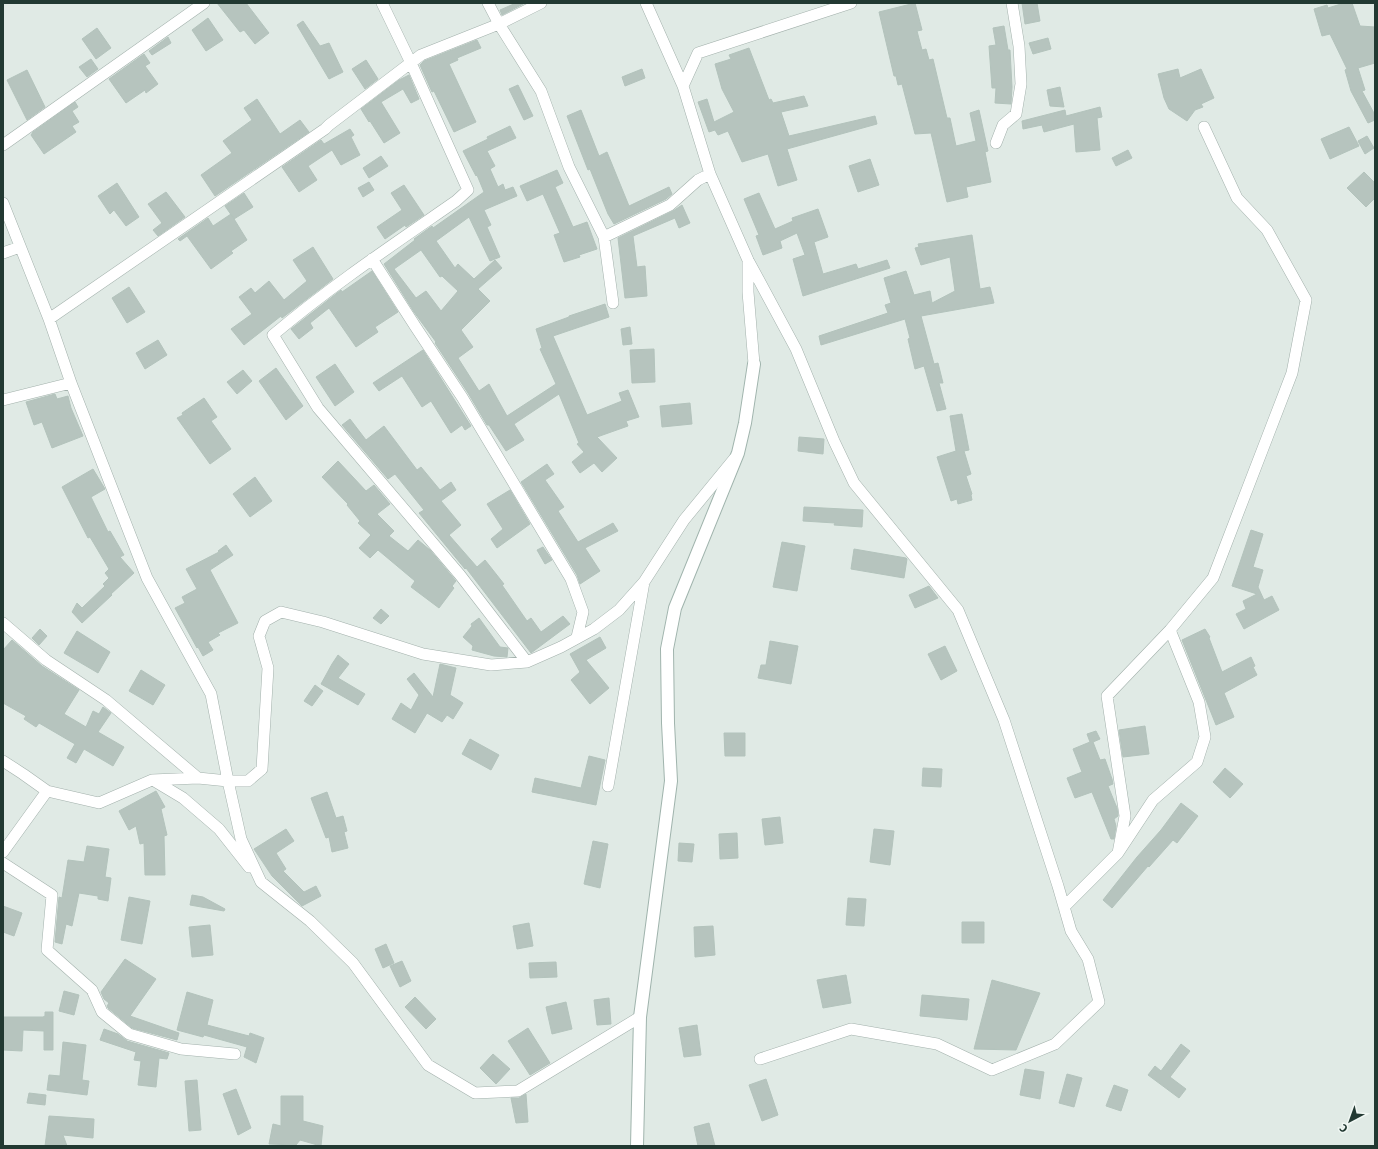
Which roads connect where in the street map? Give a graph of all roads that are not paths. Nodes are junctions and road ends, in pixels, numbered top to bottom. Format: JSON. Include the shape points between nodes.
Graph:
{"nodes":[{"id":1,"x":204,"y":3,"type":"edge"},
{"id":2,"x":382,"y":3,"type":"edge"},
{"id":3,"x":488,"y":3,"type":"edge"},
{"id":4,"x":541,"y":3,"type":"edge"},
{"id":5,"x":646,"y":3,"type":"edge"},
{"id":6,"x":851,"y":3,"type":"edge"},
{"id":7,"x":1012,"y":3,"type":"edge"},
{"id":8,"x":499,"y":24,"type":"junction"},
{"id":9,"x":411,"y":63,"type":"junction"},
{"id":10,"x":683,"y":86,"type":"junction"},
{"id":11,"x":1204,"y":127,"type":"dead end"},
{"id":12,"x":996,"y":143,"type":"dead end"},
{"id":13,"x":3,"y":145,"type":"edge"},
{"id":14,"x":710,"y":174,"type":"junction"},
{"id":15,"x":3,"y":203,"type":"edge"},
{"id":16,"x":604,"y":237,"type":"junction"},
{"id":17,"x":20,"y":247,"type":"junction"},
{"id":18,"x":3,"y":253,"type":"edge"},
{"id":19,"x":372,"y":259,"type":"junction"},
{"id":20,"x":748,"y":260,"type":"junction"},
{"id":21,"x":613,"y":303,"type":"dead end"},
{"id":22,"x":49,"y":319,"type":"junction"},
{"id":23,"x":754,"y":364,"type":"joint"},
{"id":24,"x":72,"y":383,"type":"junction"},
{"id":25,"x":3,"y":400,"type":"edge"},
{"id":26,"x":738,"y":453,"type":"junction"},
{"id":27,"x":644,"y":582,"type":"junction"},
{"id":28,"x":3,"y":623,"type":"edge"},
{"id":29,"x":1170,"y":630,"type":"junction"},
{"id":30,"x":577,"y":637,"type":"junction"},
{"id":31,"x":527,"y":662,"type":"junction"},
{"id":32,"x":3,"y":761,"type":"edge"},
{"id":33,"x":198,"y":778,"type":"junction"},
{"id":34,"x":152,"y":780,"type":"junction"},
{"id":35,"x":228,"y":781,"type":"junction"},
{"id":36,"x":608,"y":786,"type":"dead end"},
{"id":37,"x":47,"y":791,"type":"junction"},
{"id":38,"x":3,"y":852,"type":"edge"},
{"id":39,"x":1118,"y":853,"type":"junction"},
{"id":40,"x":3,"y":863,"type":"edge"},
{"id":41,"x":260,"y":882,"type":"junction"},
{"id":42,"x":1064,"y":907,"type":"junction"},
{"id":43,"x":640,"y":1017,"type":"junction"},
{"id":44,"x":235,"y":1054,"type":"dead end"},
{"id":45,"x":760,"y":1060,"type":"dead end"},
{"id":46,"x":637,"y":1146,"type":"edge"}],
"edges":[{"from":1,"to":13,"type":"street"},
{"from":2,"to":9,"type":"street"},
{"from":3,"to":8,"type":"street"},
{"from":4,"to":8,"type":"street"},
{"from":5,"to":10,"type":"street"},
{"from":6,"to":10,"type":"street","via":[[698,53]]},
{"from":7,"to":12,"type":"street","via":[[1019,46],[1021,84],[1016,114],[1003,125]]},
{"from":8,"to":9,"type":"street","via":[[420,55]]},
{"from":8,"to":16,"type":"street","via":[[541,91],[569,167]]},
{"from":9,"to":19,"type":"street","via":[[468,190]]},
{"from":9,"to":22,"type":"street","via":[[325,129]]},
{"from":10,"to":14,"type":"street"},
{"from":11,"to":29,"type":"street","via":[[1237,198],[1267,230],[1306,300],[1292,373],[1213,578]]},
{"from":14,"to":16,"type":"street","via":[[698,180],[670,205]]},
{"from":14,"to":20,"type":"street"},
{"from":15,"to":17,"type":"street"},
{"from":16,"to":21,"type":"street"},
{"from":17,"to":18,"type":"street"},
{"from":17,"to":22,"type":"street"},
{"from":19,"to":30,"type":"street","via":[[462,397],[571,579],[583,612]]},
{"from":19,"to":31,"type":"street","via":[[273,335],[318,408],[460,575]]},
{"from":20,"to":23,"type":"street"},
{"from":20,"to":42,"type":"street","via":[[796,349],[854,483],[958,610],[1004,720]]},
{"from":22,"to":24,"type":"street"},
{"from":23,"to":26,"type":"street"},
{"from":24,"to":25,"type":"street"},
{"from":24,"to":35,"type":"street","via":[[147,578],[211,694]]},
{"from":26,"to":27,"type":"street","via":[[684,520]]},
{"from":26,"to":43,"type":"street","via":[[676,608],[667,649],[671,781]]},
{"from":27,"to":30,"type":"street","via":[[619,610],[594,629]]},
{"from":27,"to":36,"type":"street"},
{"from":28,"to":33,"type":"street","via":[[46,660],[106,700]]},
{"from":29,"to":39,"type":"street","via":[[1107,696],[1125,816]]},
{"from":29,"to":39,"type":"street","via":[[1199,702],[1205,737],[1197,762],[1153,800]]},
{"from":30,"to":31,"type":"street"},
{"from":31,"to":35,"type":"street","via":[[491,665],[423,654],[323,622],[281,612],[265,621],[259,636],[268,668],[262,768],[248,781]]},
{"from":32,"to":37,"type":"street"},
{"from":33,"to":34,"type":"street"},
{"from":33,"to":35,"type":"street"},
{"from":34,"to":37,"type":"street","via":[[99,803]]},
{"from":34,"to":41,"type":"street","via":[[183,798],[219,829]]},
{"from":35,"to":41,"type":"street","via":[[240,839]]},
{"from":37,"to":38,"type":"street"},
{"from":39,"to":42,"type":"street"},
{"from":40,"to":44,"type":"street","via":[[52,895],[47,950],[92,990],[102,1012],[129,1034],[181,1049]]},
{"from":41,"to":43,"type":"street","via":[[310,921],[353,963],[428,1065],[475,1093],[518,1091]]},
{"from":42,"to":45,"type":"street","via":[[1071,931],[1088,959],[1099,1002],[1055,1044],[992,1070],[937,1044],[851,1029]]},
{"from":43,"to":46,"type":"street"}]}
